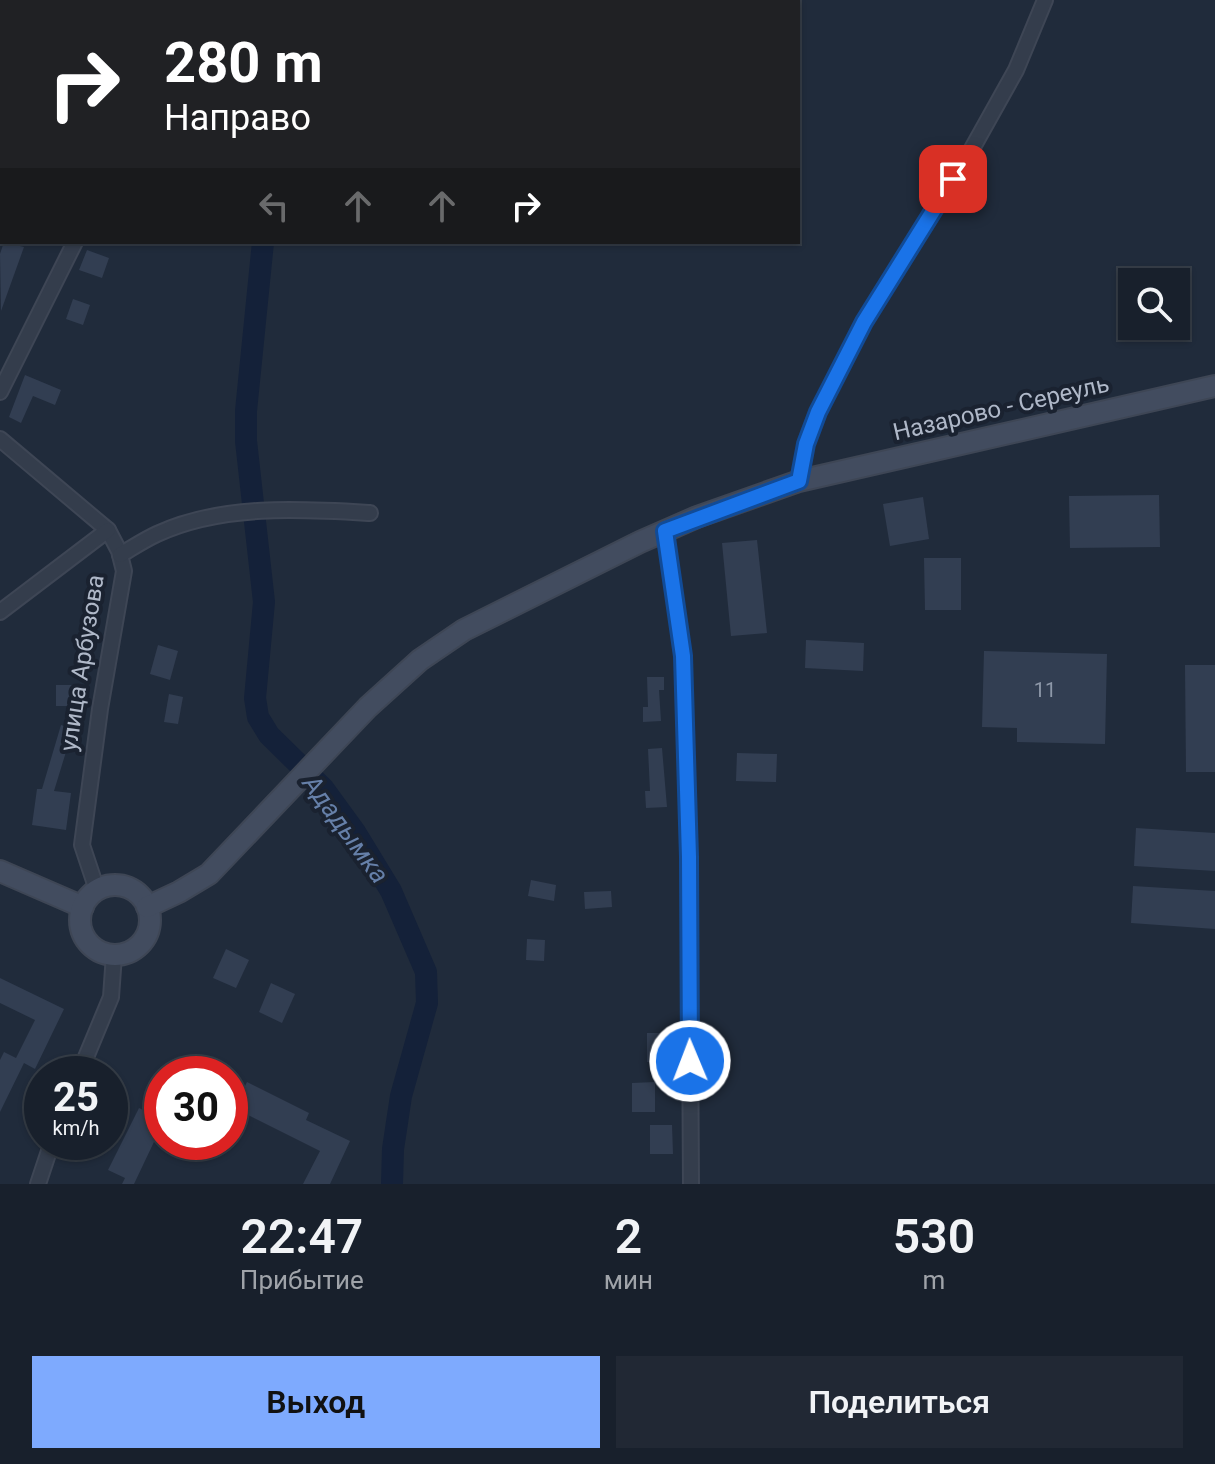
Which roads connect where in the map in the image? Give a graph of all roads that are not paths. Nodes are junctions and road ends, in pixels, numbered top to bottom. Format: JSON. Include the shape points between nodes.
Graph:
{"nodes":[{"id":1,"x":1045,"y":0,"type":"edge"},
{"id":2,"x":74,"y":244,"type":"edge"},
{"id":3,"x":1215,"y":386,"type":"edge"},
{"id":4,"x":0,"y":392,"type":"edge"},
{"id":5,"x":0,"y":439,"type":"edge"},
{"id":6,"x":799,"y":481,"type":"junction"},
{"id":7,"x":370,"y":513,"type":"dead end"},
{"id":8,"x":108,"y":530,"type":"junction"},
{"id":9,"x":665,"y":531,"type":"junction"},
{"id":10,"x":120,"y":555,"type":"junction"},
{"id":11,"x":0,"y":612,"type":"edge"},
{"id":12,"x":0,"y":871,"type":"edge"},
{"id":13,"x":97,"y":890,"type":"junction"},
{"id":14,"x":83,"y":907,"type":"junction"},
{"id":15,"x":147,"y":907,"type":"junction"},
{"id":16,"x":114,"y":955,"type":"junction"},
{"id":17,"x":86,"y":1056,"type":"edge"},
{"id":18,"x":46,"y":1160,"type":"edge"},
{"id":19,"x":38,"y":1184,"type":"edge"},
{"id":20,"x":691,"y":1184,"type":"edge"}],
"edges":[{"from":1,"to":6,"type":"street","via":[[1016,70],[968,156],[864,322],[818,412]]},
{"from":2,"to":4,"type":"street"},
{"from":3,"to":6,"type":"street","name":"Назарово - Сереуль"},
{"from":5,"to":8,"type":"street"},
{"from":6,"to":9,"type":"street","name":"Назарово - Сереуль"},
{"from":7,"to":10,"type":"street","via":[[272,510],[212,517],[159,533]]},
{"from":8,"to":10,"type":"street","name":"улица Арбузова"},
{"from":8,"to":11,"type":"street","name":"улица Арбузова"},
{"from":9,"to":15,"type":"street","name":"Назарово - Сереуль","via":[[464,630],[420,660],[368,707],[209,874]]},
{"from":9,"to":20,"type":"street","via":[[683,656]]},
{"from":10,"to":13,"type":"street","name":"улица Арбузова","via":[[124,571],[82,845]]},
{"from":12,"to":14,"type":"street"},
{"from":13,"to":14,"type":"street"},
{"from":13,"to":15,"type":"street","via":[[124,887]]},
{"from":14,"to":16,"type":"street","via":[[85,939],[99,952]]},
{"from":15,"to":16,"type":"street","via":[[150,922],[144,939],[131,952]]},
{"from":16,"to":17,"type":"street","via":[[111,997]]},
{"from":18,"to":19,"type":"street"}]}
